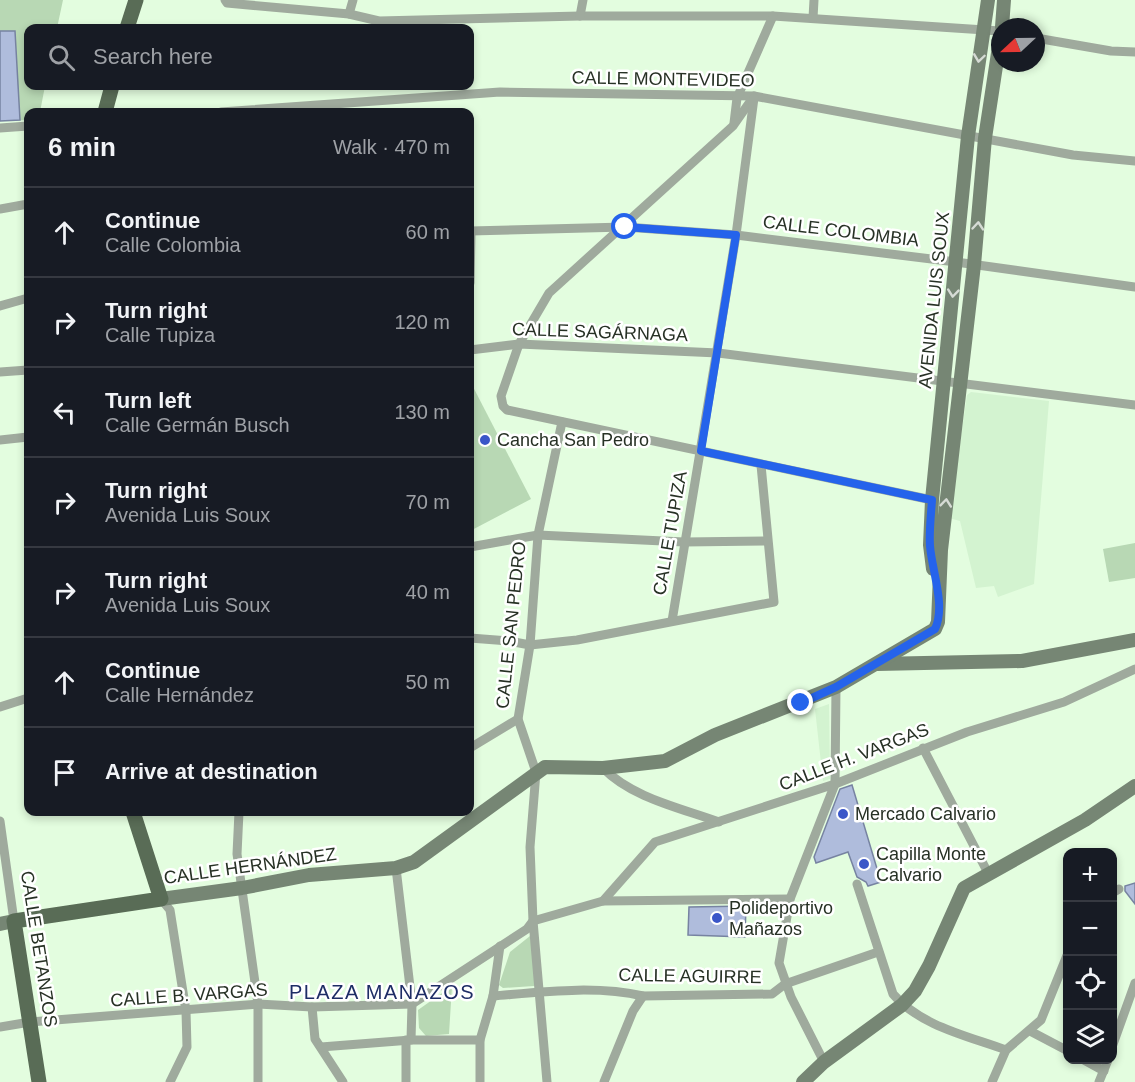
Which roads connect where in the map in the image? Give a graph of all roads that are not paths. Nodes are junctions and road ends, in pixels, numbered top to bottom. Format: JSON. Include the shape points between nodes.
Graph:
{"nodes":[{"id":1,"x":136,"y":0,"type":"edge"},
{"id":2,"x":225,"y":0,"type":"edge"},
{"id":3,"x":353,"y":0,"type":"edge"},
{"id":4,"x":583,"y":0,"type":"edge"},
{"id":5,"x":814,"y":0,"type":"edge"},
{"id":6,"x":988,"y":0,"type":"edge"},
{"id":7,"x":1004,"y":0,"type":"edge"},
{"id":8,"x":349,"y":14,"type":"junction"},
{"id":9,"x":580,"y":16,"type":"junction"},
{"id":10,"x":773,"y":16,"type":"junction"},
{"id":11,"x":813,"y":18,"type":"junction"},
{"id":12,"x":1003,"y":18,"type":"edge"},
{"id":13,"x":129,"y":24,"type":"edge"},
{"id":14,"x":984,"y":30,"type":"junction"},
{"id":15,"x":991,"y":30,"type":"edge"},
{"id":16,"x":1045,"y":40,"type":"edge"},
{"id":17,"x":1135,"y":52,"type":"edge"},
{"id":18,"x":995,"y":72,"type":"edge"},
{"id":19,"x":111,"y":90,"type":"edge"},
{"id":20,"x":754,"y":96,"type":"junction"},
{"id":21,"x":737,"y":98,"type":"junction"},
{"id":22,"x":106,"y":108,"type":"edge"},
{"id":23,"x":341,"y":108,"type":"edge"},
{"id":24,"x":24,"y":126,"type":"edge"},
{"id":25,"x":734,"y":126,"type":"junction"},
{"id":26,"x":0,"y":128,"type":"edge"},
{"id":27,"x":968,"y":136,"type":"junction"},
{"id":28,"x":985,"y":138,"type":"junction"},
{"id":29,"x":1135,"y":161,"type":"edge"},
{"id":30,"x":24,"y":205,"type":"edge"},
{"id":31,"x":0,"y":209,"type":"edge"},
{"id":32,"x":625,"y":227,"type":"junction"},
{"id":33,"x":474,"y":231,"type":"edge"},
{"id":34,"x":736,"y":235,"type":"junction"},
{"id":35,"x":956,"y":262,"type":"junction"},
{"id":36,"x":974,"y":265,"type":"junction"},
{"id":37,"x":1135,"y":287,"type":"edge"},
{"id":38,"x":24,"y":299,"type":"edge"},
{"id":39,"x":0,"y":306,"type":"edge"},
{"id":40,"x":519,"y":344,"type":"junction"},
{"id":41,"x":474,"y":350,"type":"edge"},
{"id":42,"x":718,"y":352,"type":"junction"},
{"id":43,"x":24,"y":370,"type":"edge"},
{"id":44,"x":0,"y":372,"type":"edge"},
{"id":45,"x":944,"y":381,"type":"junction"},
{"id":46,"x":960,"y":382,"type":"junction"},
{"id":47,"x":1135,"y":405,"type":"edge"},
{"id":48,"x":562,"y":422,"type":"junction"},
{"id":49,"x":24,"y":437,"type":"edge"},
{"id":50,"x":0,"y":440,"type":"edge"},
{"id":51,"x":701,"y":451,"type":"junction"},
{"id":52,"x":761,"y":465,"type":"junction"},
{"id":53,"x":932,"y":500,"type":"junction"},
{"id":54,"x":538,"y":535,"type":"junction"},
{"id":55,"x":767,"y":541,"type":"junction"},
{"id":56,"x":684,"y":542,"type":"junction"},
{"id":57,"x":474,"y":546,"type":"edge"},
{"id":58,"x":938,"y":603,"type":"junction"},
{"id":59,"x":672,"y":621,"type":"junction"},
{"id":60,"x":474,"y":638,"type":"edge"},
{"id":61,"x":1135,"y":640,"type":"edge"},
{"id":62,"x":530,"y":645,"type":"junction"},
{"id":63,"x":875,"y":664,"type":"junction"},
{"id":64,"x":1135,"y":669,"type":"edge"},
{"id":65,"x":836,"y":687,"type":"junction"},
{"id":66,"x":24,"y":699,"type":"edge"},
{"id":67,"x":0,"y":707,"type":"edge"},
{"id":68,"x":518,"y":719,"type":"junction"},
{"id":69,"x":474,"y":746,"type":"edge"},
{"id":70,"x":923,"y":748,"type":"junction"},
{"id":71,"x":603,"y":768,"type":"junction"},
{"id":72,"x":536,"y":772,"type":"junction"},
{"id":73,"x":835,"y":784,"type":"junction"},
{"id":74,"x":1135,"y":786,"type":"edge"},
{"id":75,"x":134,"y":816,"type":"edge"},
{"id":76,"x":239,"y":816,"type":"edge"},
{"id":77,"x":0,"y":821,"type":"edge"},
{"id":78,"x":719,"y":822,"type":"junction"},
{"id":79,"x":396,"y":868,"type":"junction"},
{"id":80,"x":988,"y":873,"type":"junction"},
{"id":81,"x":857,"y":884,"type":"dead end"},
{"id":82,"x":242,"y":888,"type":"junction"},
{"id":83,"x":161,"y":899,"type":"junction"},
{"id":84,"x":790,"y":899,"type":"junction"},
{"id":85,"x":603,"y":901,"type":"junction"},
{"id":86,"x":533,"y":921,"type":"junction"},
{"id":87,"x":7,"y":923,"type":"edge"},
{"id":88,"x":500,"y":946,"type":"junction"},
{"id":89,"x":878,"y":952,"type":"junction"},
{"id":90,"x":1067,"y":956,"type":"edge"},
{"id":91,"x":1135,"y":983,"type":"edge"},
{"id":92,"x":785,"y":984,"type":"junction"},
{"id":93,"x":540,"y":992,"type":"junction"},
{"id":94,"x":493,"y":996,"type":"junction"},
{"id":95,"x":643,"y":996,"type":"junction"},
{"id":96,"x":258,"y":1004,"type":"junction"},
{"id":97,"x":412,"y":1004,"type":"junction"},
{"id":98,"x":902,"y":1005,"type":"junction"},
{"id":99,"x":312,"y":1007,"type":"junction"},
{"id":100,"x":186,"y":1011,"type":"junction"},
{"id":101,"x":30,"y":1022,"type":"junction"},
{"id":102,"x":0,"y":1027,"type":"edge"},
{"id":103,"x":1030,"y":1030,"type":"junction"},
{"id":104,"x":1117,"y":1035,"type":"edge"},
{"id":105,"x":409,"y":1040,"type":"junction"},
{"id":106,"x":480,"y":1040,"type":"junction"},
{"id":107,"x":321,"y":1047,"type":"junction"},
{"id":108,"x":1063,"y":1048,"type":"edge"},
{"id":109,"x":1006,"y":1050,"type":"junction"},
{"id":110,"x":824,"y":1062,"type":"junction"},
{"id":111,"x":1092,"y":1064,"type":"edge"},
{"id":112,"x":1106,"y":1064,"type":"edge"},
{"id":113,"x":1104,"y":1071,"type":"junction"},
{"id":114,"x":39,"y":1082,"type":"edge"},
{"id":115,"x":170,"y":1082,"type":"edge"},
{"id":116,"x":258,"y":1082,"type":"edge"},
{"id":117,"x":343,"y":1082,"type":"edge"},
{"id":118,"x":406,"y":1082,"type":"edge"},
{"id":119,"x":480,"y":1082,"type":"edge"},
{"id":120,"x":547,"y":1082,"type":"edge"},
{"id":121,"x":604,"y":1082,"type":"edge"},
{"id":122,"x":803,"y":1082,"type":"edge"},
{"id":123,"x":992,"y":1082,"type":"edge"},
{"id":124,"x":1100,"y":1082,"type":"edge"}],
"edges":[{"from":1,"to":13,"type":"main road"},
{"from":2,"to":8,"type":"street"},
{"from":3,"to":8,"type":"street"},
{"from":4,"to":9,"type":"street"},
{"from":5,"to":11,"type":"street"},
{"from":6,"to":14,"type":"main road","name":"AVENIDA LUIS SOUX"},
{"from":7,"to":12,"type":"main road"},
{"from":8,"to":9,"type":"street","via":[[379,21]]},
{"from":9,"to":10,"type":"street"},
{"from":10,"to":11,"type":"street"},
{"from":10,"to":21,"type":"street"},
{"from":11,"to":14,"type":"street"},
{"from":14,"to":15,"type":"street"},
{"from":14,"to":27,"type":"main road","name":"AVENIDA LUIS SOUX","one_way":true},
{"from":16,"to":17,"type":"street"},
{"from":18,"to":28,"type":"main road","name":"AVENIDA LUIS SOUX"},
{"from":19,"to":22,"type":"main road"},
{"from":20,"to":21,"type":"street","name":"CALLE MONTEVIDEO"},
{"from":20,"to":25,"type":"street"},
{"from":20,"to":27,"type":"street","name":"CALLE MONTEVIDEO"},
{"from":20,"to":34,"type":"street","name":"CALLE TUPIZA"},
{"from":21,"to":23,"type":"street","name":"CALLE MONTEVIDEO","via":[[500,92]]},
{"from":21,"to":25,"type":"street"},
{"from":24,"to":26,"type":"street"},
{"from":25,"to":32,"type":"street"},
{"from":27,"to":28,"type":"street","name":"CALLE MONTEVIDEO"},
{"from":27,"to":35,"type":"main road","name":"AVENIDA LUIS SOUX"},
{"from":28,"to":29,"type":"street","name":"CALLE MONTEVIDEO","via":[[1073,155]]},
{"from":36,"to":28,"type":"main road","name":"AVENIDA LUIS SOUX","one_way":true},
{"from":30,"to":31,"type":"street"},
{"from":32,"to":33,"type":"street","name":"CALLE COLOMBIA"},
{"from":32,"to":34,"type":"street","name":"CALLE COLOMBIA"},
{"from":32,"to":40,"type":"street","via":[[549,293]]},
{"from":34,"to":35,"type":"street","name":"CALLE COLOMBIA"},
{"from":34,"to":42,"type":"street","name":"CALLE TUPIZA"},
{"from":35,"to":36,"type":"street","name":"CALLE COLOMBIA"},
{"from":35,"to":45,"type":"main road","name":"AVENIDA LUIS SOUX","one_way":true},
{"from":36,"to":37,"type":"street","name":"CALLE COLOMBIA"},
{"from":36,"to":46,"type":"main road","name":"AVENIDA LUIS SOUX"},
{"from":38,"to":39,"type":"street"},
{"from":40,"to":41,"type":"street","name":"CALLE SAGÁRNAGA"},
{"from":40,"to":42,"type":"street","name":"CALLE SAGÁRNAGA"},
{"from":40,"to":48,"type":"street","via":[[501,396],[503,406]]},
{"from":42,"to":45,"type":"street","name":"CALLE SAGÁRNAGA"},
{"from":42,"to":51,"type":"street","name":"CALLE TUPIZA"},
{"from":43,"to":44,"type":"street"},
{"from":45,"to":46,"type":"street","name":"CALLE SAGÁRNAGA"},
{"from":45,"to":53,"type":"main road","name":"AVENIDA LUIS SOUX"},
{"from":46,"to":47,"type":"street","name":"CALLE SAGÁRNAGA"},
{"from":58,"to":46,"type":"main road","name":"AVENIDA LUIS SOUX","one_way":true},
{"from":48,"to":51,"type":"street"},
{"from":48,"to":54,"type":"street","name":"CALLE SAN PEDRO"},
{"from":49,"to":50,"type":"street"},
{"from":51,"to":52,"type":"street"},
{"from":51,"to":56,"type":"street","name":"CALLE TUPIZA"},
{"from":52,"to":53,"type":"street"},
{"from":52,"to":55,"type":"street"},
{"from":53,"to":58,"type":"main road","name":"AVENIDA LUIS SOUX","via":[[930,545]]},
{"from":54,"to":56,"type":"street"},
{"from":54,"to":57,"type":"street"},
{"from":54,"to":62,"type":"street","name":"CALLE SAN PEDRO"},
{"from":55,"to":56,"type":"street"},
{"from":55,"to":59,"type":"street","via":[[774,602]]},
{"from":56,"to":59,"type":"street","name":"CALLE TUPIZA"},
{"from":58,"to":63,"type":"main road","name":"AVENIDA LUIS SOUX","via":[[935,629]]},
{"from":59,"to":62,"type":"street","via":[[578,640]]},
{"from":60,"to":62,"type":"street"},
{"from":61,"to":63,"type":"main road","name":"CALLE HERNÁNDEZ","via":[[1022,661]]},
{"from":62,"to":68,"type":"street","name":"CALLE SAN PEDRO"},
{"from":63,"to":65,"type":"main road","name":"CALLE HERNÁNDEZ"},
{"from":64,"to":70,"type":"street","name":"CALLE H. VARGAS","via":[[1064,702]]},
{"from":65,"to":71,"type":"main road","name":"CALLE HERNÁNDEZ","via":[[715,735],[665,761]]},
{"from":65,"to":73,"type":"street"},
{"from":66,"to":67,"type":"street"},
{"from":68,"to":69,"type":"street"},
{"from":68,"to":72,"type":"street","name":"CALLE SAN PEDRO"},
{"from":70,"to":73,"type":"street","name":"CALLE H. VARGAS"},
{"from":70,"to":80,"type":"street"},
{"from":71,"to":72,"type":"main road","name":"CALLE HERNÁNDEZ","via":[[545,767]]},
{"from":71,"to":78,"type":"street","via":[[644,795]]},
{"from":72,"to":79,"type":"main road","name":"CALLE HERNÁNDEZ","via":[[414,862]]},
{"from":72,"to":86,"type":"street","name":"CALLE SAN PEDRO","via":[[530,847]]},
{"from":73,"to":78,"type":"street","name":"CALLE H. VARGAS"},
{"from":73,"to":84,"type":"street"},
{"from":74,"to":80,"type":"main road"},
{"from":75,"to":83,"type":"main road"},
{"from":76,"to":82,"type":"street","via":[[237,854]]},
{"from":77,"to":87,"type":"street","name":"CALLE BETANZOS"},
{"from":78,"to":85,"type":"street","name":"CALLE H. VARGAS","via":[[649,846]]},
{"from":79,"to":82,"type":"main road","name":"CALLE HERNÁNDEZ","via":[[309,875]]},
{"from":79,"to":97,"type":"street"},
{"from":80,"to":98,"type":"main road","via":[[964,888],[929,966],[915,992]]},
{"from":81,"to":89,"type":"street"},
{"from":82,"to":83,"type":"main road","name":"CALLE HERNÁNDEZ"},
{"from":82,"to":96,"type":"street"},
{"from":83,"to":87,"type":"main road","name":"CALLE HERNÁNDEZ"},
{"from":83,"to":100,"type":"street","via":[[170,910]]},
{"from":84,"to":85,"type":"street"},
{"from":84,"to":92,"type":"street","via":[[779,963]]},
{"from":85,"to":86,"type":"street"},
{"from":86,"to":88,"type":"street"},
{"from":86,"to":93,"type":"street","name":"CALLE SAN PEDRO"},
{"from":87,"to":101,"type":"main road","name":"CALLE BETANZOS"},
{"from":88,"to":94,"type":"street"},
{"from":88,"to":97,"type":"street"},
{"from":89,"to":92,"type":"street","name":"CALLE AGUIRRE"},
{"from":89,"to":98,"type":"street"},
{"from":90,"to":103,"type":"street","via":[[1041,1020]]},
{"from":91,"to":104,"type":"street"},
{"from":92,"to":95,"type":"street","name":"CALLE AGUIRRE","via":[[772,994]]},
{"from":92,"to":110,"type":"street"},
{"from":93,"to":94,"type":"street","name":"CALLE AGUIRRE"},
{"from":93,"to":95,"type":"street","name":"CALLE AGUIRRE","via":[[626,992]]},
{"from":93,"to":120,"type":"street","name":"CALLE SAN PEDRO"},
{"from":94,"to":106,"type":"street"},
{"from":95,"to":121,"type":"street"},
{"from":96,"to":99,"type":"street","name":"CALLE B. VARGAS"},
{"from":96,"to":100,"type":"street","name":"CALLE B. VARGAS"},
{"from":96,"to":116,"type":"street"},
{"from":97,"to":99,"type":"street","name":"CALLE B. VARGAS"},
{"from":97,"to":105,"type":"street"},
{"from":98,"to":109,"type":"street","via":[[917,1016]]},
{"from":98,"to":110,"type":"main road"},
{"from":99,"to":107,"type":"street","via":[[315,1040]]},
{"from":100,"to":101,"type":"street","name":"CALLE B. VARGAS"},
{"from":100,"to":115,"type":"street","via":[[187,1047]]},
{"from":101,"to":102,"type":"street","name":"CALLE B. VARGAS"},
{"from":101,"to":114,"type":"main road","name":"CALLE BETANZOS"},
{"from":103,"to":108,"type":"street"},
{"from":103,"to":109,"type":"street"},
{"from":105,"to":106,"type":"street"},
{"from":105,"to":107,"type":"street"},
{"from":105,"to":118,"type":"street"},
{"from":106,"to":119,"type":"street"},
{"from":107,"to":117,"type":"street"},
{"from":109,"to":123,"type":"street"},
{"from":110,"to":122,"type":"main road"},
{"from":111,"to":113,"type":"street"},
{"from":112,"to":113,"type":"street"},
{"from":113,"to":124,"type":"street"}]}
